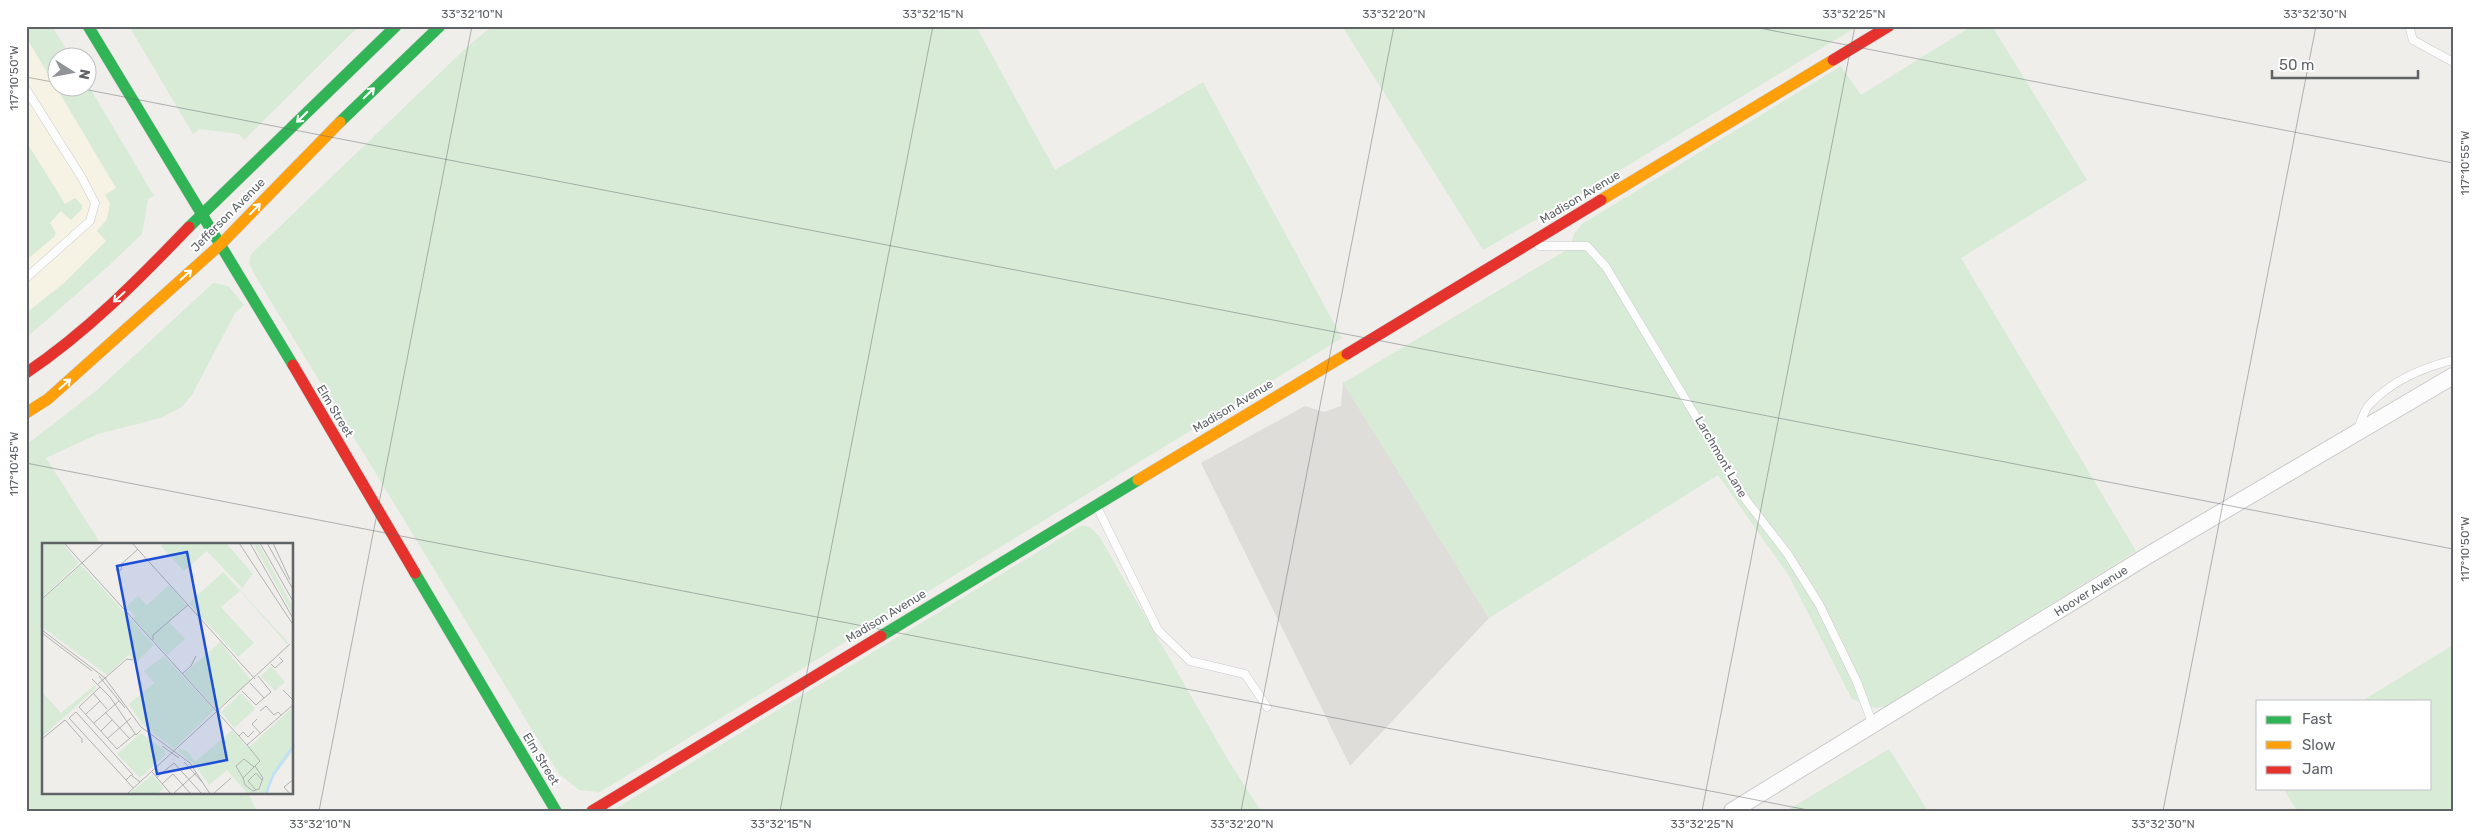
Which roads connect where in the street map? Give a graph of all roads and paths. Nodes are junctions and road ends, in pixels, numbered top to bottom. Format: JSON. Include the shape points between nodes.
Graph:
{"nodes":[{"id":1,"x":88,"y":26,"type":"edge"},
{"id":2,"x":396,"y":26,"type":"edge"},
{"id":3,"x":440,"y":26,"type":"edge"},
{"id":4,"x":1889,"y":26,"type":"edge"},
{"id":5,"x":2409,"y":26,"type":"edge"},
{"id":6,"x":2453,"y":62,"type":"edge"},
{"id":7,"x":26,"y":89,"type":"edge"},
{"id":8,"x":202,"y":212,"type":"junction"},
{"id":9,"x":221,"y":244,"type":"junction"},
{"id":10,"x":1527,"y":245,"type":"junction"},
{"id":11,"x":26,"y":278,"type":"edge"},
{"id":12,"x":2453,"y":360,"type":"edge"},
{"id":13,"x":26,"y":373,"type":"edge"},
{"id":14,"x":2453,"y":376,"type":"edge"},
{"id":15,"x":26,"y":413,"type":"edge"},
{"id":16,"x":2357,"y":433,"type":"junction"},
{"id":17,"x":1096,"y":505,"type":"junction"},
{"id":18,"x":1267,"y":707,"type":"dead end"},
{"id":19,"x":1873,"y":725,"type":"junction"},
{"id":20,"x":556,"y":811,"type":"edge"},
{"id":21,"x":592,"y":811,"type":"edge"},
{"id":22,"x":1732,"y":811,"type":"edge"}],
"edges":[{"from":1,"to":8,"type":"street","name":"Elm Street"},
{"from":2,"to":8,"type":"street","name":"Jefferson Avenue","one_way":true},
{"from":9,"to":3,"type":"street","name":"Jefferson Avenue","one_way":true,"via":[[313,148]]},
{"from":4,"to":10,"type":"street","name":"Madison Avenue"},
{"from":5,"to":6,"type":"lane","via":[[2413,40]]},
{"from":7,"to":11,"type":"lane","via":[[95,203],[90,221]]},
{"from":8,"to":9,"type":"street","name":"Elm Street"},
{"from":8,"to":13,"type":"street","name":"Jefferson Avenue","one_way":true,"via":[[138,280],[60,350]]},
{"from":15,"to":9,"type":"street","name":"Jefferson Avenue","one_way":true,"via":[[48,399]]},
{"from":9,"to":20,"type":"street","name":"Elm Street"},
{"from":10,"to":17,"type":"street","name":"Madison Avenue"},
{"from":10,"to":19,"type":"lane","name":"Larchmont Lane","via":[[1587,246],[1606,267],[1746,500],[1787,553],[1819,604],[1857,682]]},
{"from":12,"to":16,"type":"lane","via":[[2417,370],[2383,393],[2368,405]]},
{"from":14,"to":16,"type":"street","name":"Hoover Avenue"},
{"from":16,"to":19,"type":"street","name":"Hoover Avenue","via":[[2147,556]]},
{"from":17,"to":18,"type":"lane","via":[[1158,630],[1190,661],[1245,674]]},
{"from":17,"to":21,"type":"street","name":"Madison Avenue"},
{"from":19,"to":22,"type":"street","name":"Hoover Avenue"}]}
